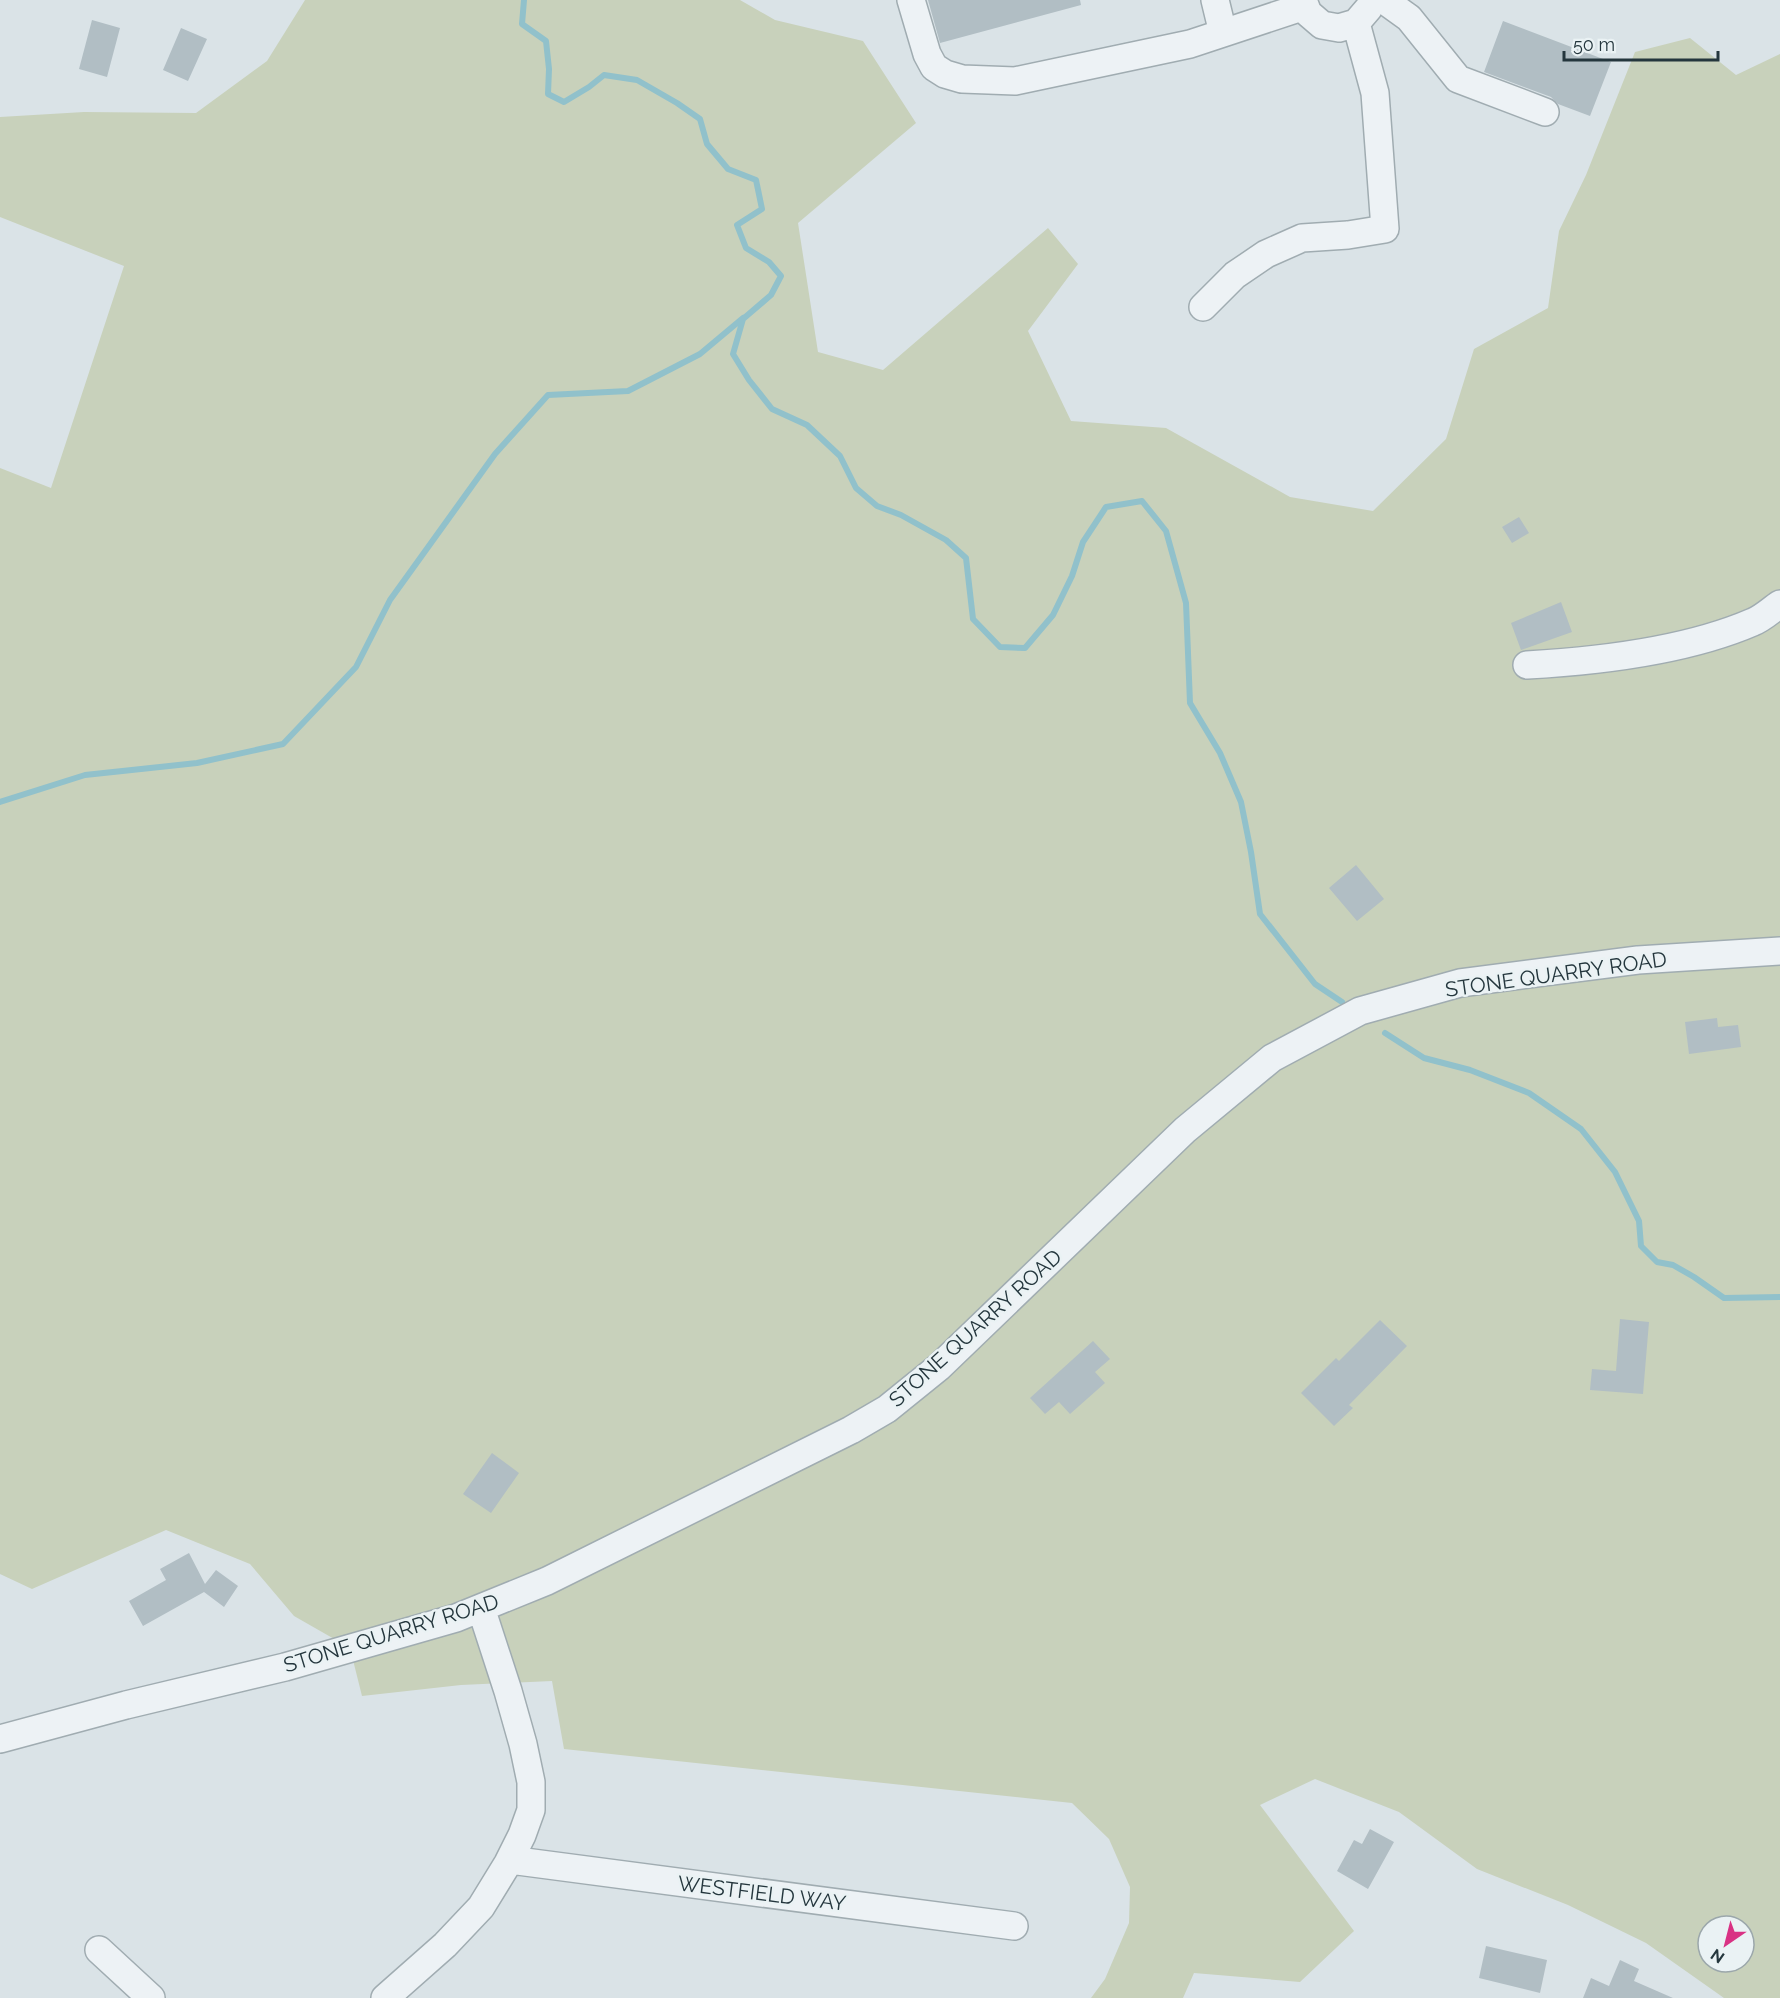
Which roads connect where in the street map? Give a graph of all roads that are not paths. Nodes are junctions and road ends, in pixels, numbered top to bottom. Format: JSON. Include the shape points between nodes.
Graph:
{"nodes":[{"id":1,"x":911,"y":0,"type":"edge"},
{"id":2,"x":1215,"y":0,"type":"edge"},
{"id":3,"x":1384,"y":0,"type":"edge"},
{"id":4,"x":1304,"y":3,"type":"edge"},
{"id":5,"x":1363,"y":11,"type":"edge"},
{"id":6,"x":1224,"y":33,"type":"junction"},
{"id":7,"x":1545,"y":112,"type":"dead end"},
{"id":8,"x":1203,"y":307,"type":"dead end"},
{"id":9,"x":1780,"y":604,"type":"edge"},
{"id":10,"x":1527,"y":665,"type":"dead end"},
{"id":11,"x":1780,"y":951,"type":"edge"},
{"id":12,"x":481,"y":1608,"type":"junction"},
{"id":13,"x":0,"y":1739,"type":"edge"},
{"id":14,"x":510,"y":1860,"type":"junction"},
{"id":15,"x":1014,"y":1926,"type":"dead end"},
{"id":16,"x":99,"y":1950,"type":"dead end"},
{"id":17,"x":151,"y":1998,"type":"edge"},
{"id":18,"x":385,"y":1998,"type":"edge"}],
"edges":[{"from":1,"to":6,"type":"street","via":[[934,66],[962,79],[1015,81],[1190,44]]},
{"from":2,"to":6,"type":"street"},
{"from":3,"to":7,"type":"street","via":[[1409,18],[1458,79]]},
{"from":4,"to":5,"type":"street","via":[[1308,14],[1322,25],[1339,28]]},
{"from":4,"to":6,"type":"street"},
{"from":5,"to":8,"type":"street","via":[[1375,93],[1385,229],[1302,238],[1266,254],[1235,275]]},
{"from":9,"to":10,"type":"street","via":[[1755,622],[1699,642],[1581,662]]},
{"from":11,"to":12,"type":"street","name":"STONE QUARRY ROAD","via":[[1638,960],[1460,983],[1359,1011],[1272,1058],[1185,1130],[939,1367],[887,1409],[557,1576]]},
{"from":12,"to":13,"type":"street","name":"STONE QUARRY ROAD","via":[[285,1667]]},
{"from":12,"to":14,"type":"street","via":[[508,1691],[531,1782],[531,1810]]},
{"from":14,"to":15,"type":"street","name":"WESTFIELD WAY"},
{"from":14,"to":18,"type":"street","via":[[481,1907]]},
{"from":16,"to":17,"type":"street"}]}
